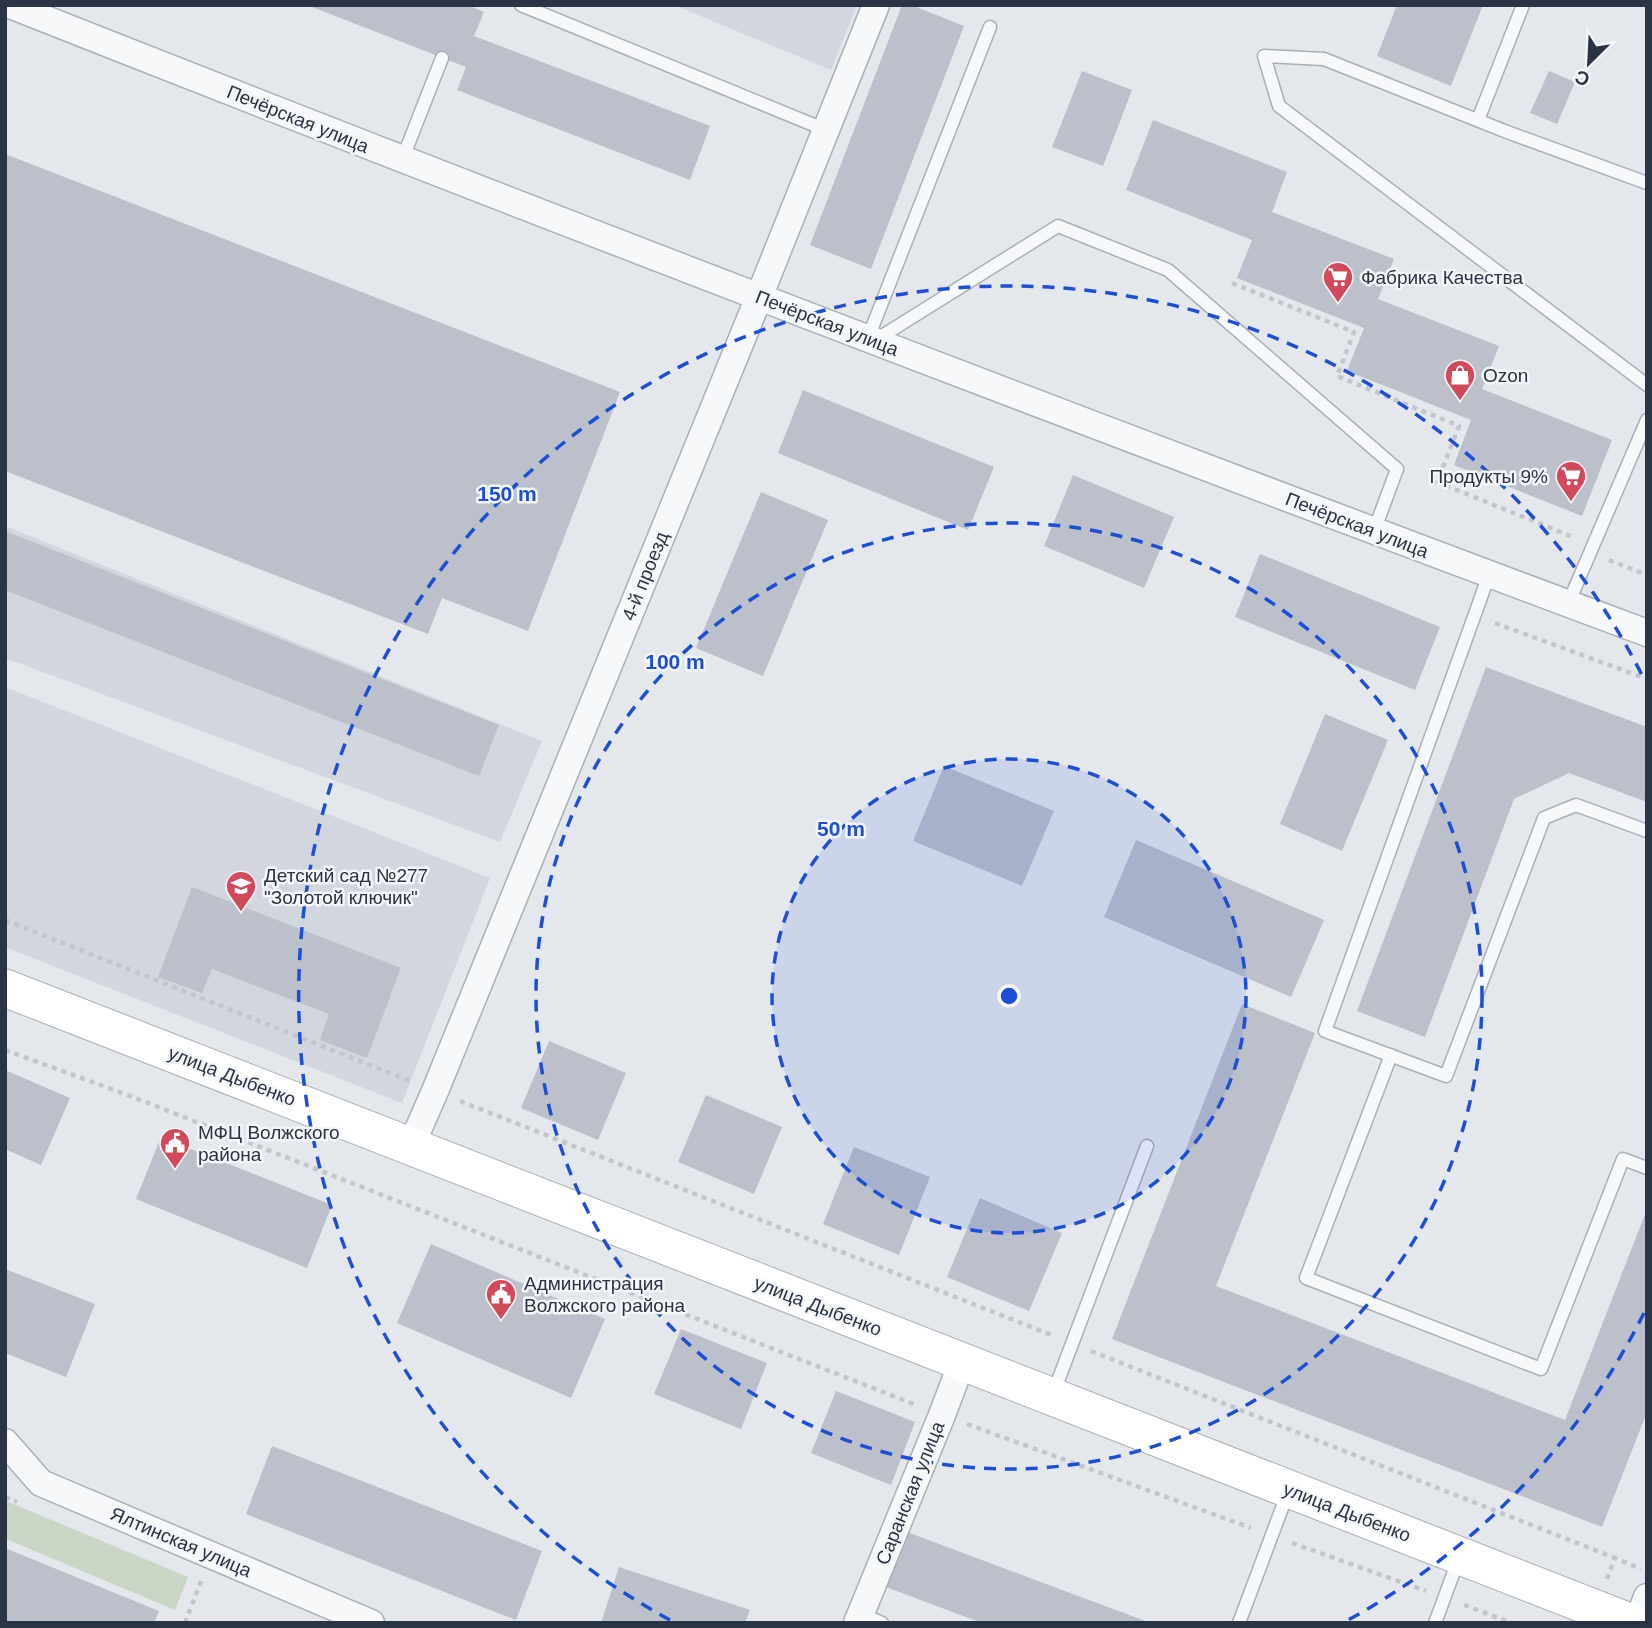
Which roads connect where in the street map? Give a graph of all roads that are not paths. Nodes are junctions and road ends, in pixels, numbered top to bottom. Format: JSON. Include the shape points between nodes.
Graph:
{"nodes":[{"id":1,"x":10,"y":5,"type":"edge"},
{"id":2,"x":521,"y":5,"type":"edge"},
{"id":3,"x":876,"y":5,"type":"edge"},
{"id":4,"x":1523,"y":5,"type":"edge"},
{"id":5,"x":990,"y":27,"type":"dead end"},
{"id":6,"x":442,"y":58,"type":"dead end"},
{"id":7,"x":1478,"y":120,"type":"junction"},
{"id":8,"x":826,"y":130,"type":"junction"},
{"id":9,"x":402,"y":160,"type":"junction"},
{"id":10,"x":1647,"y":183,"type":"edge"},
{"id":11,"x":759,"y":297,"type":"junction"},
{"id":12,"x":871,"y":340,"type":"junction"},
{"id":13,"x":1647,"y":385,"type":"edge"},
{"id":14,"x":1647,"y":420,"type":"edge"},
{"id":15,"x":1374,"y":531,"type":"junction"},
{"id":16,"x":1489,"y":575,"type":"junction"},
{"id":17,"x":1568,"y":604,"type":"junction"},
{"id":18,"x":1647,"y":634,"type":"edge"},
{"id":19,"x":1647,"y":831,"type":"edge"},
{"id":20,"x":5,"y":988,"type":"edge"},
{"id":21,"x":1391,"y":1055,"type":"junction"},
{"id":22,"x":411,"y":1146,"type":"junction"},
{"id":23,"x":1147,"y":1146,"type":"dead end"},
{"id":24,"x":1647,"y":1168,"type":"edge"},
{"id":25,"x":962,"y":1362,"type":"junction"},
{"id":26,"x":1052,"y":1396,"type":"junction"},
{"id":27,"x":5,"y":1442,"type":"edge"},
{"id":28,"x":1289,"y":1489,"type":"junction"},
{"id":29,"x":1460,"y":1556,"type":"junction"},
{"id":30,"x":1647,"y":1597,"type":"edge"},
{"id":31,"x":866,"y":1620,"type":"edge"},
{"id":32,"x":371,"y":1623,"type":"edge"},
{"id":33,"x":1238,"y":1623,"type":"edge"},
{"id":34,"x":1435,"y":1623,"type":"edge"},
{"id":35,"x":1634,"y":1623,"type":"edge"}],
"edges":[{"from":1,"to":9,"type":"street","name":"Печёрская улица"},
{"from":2,"to":8,"type":"lane"},
{"from":3,"to":8,"type":"street","name":"4-й проезд"},
{"from":4,"to":7,"type":"lane"},
{"from":5,"to":12,"type":"lane"},
{"from":6,"to":9,"type":"lane"},
{"from":7,"to":10,"type":"lane"},
{"from":7,"to":13,"type":"lane","via":[[1324,59],[1264,56],[1279,106]]},
{"from":8,"to":11,"type":"street","name":"4-й проезд"},
{"from":9,"to":11,"type":"street","name":"Печёрская улица"},
{"from":11,"to":12,"type":"street","name":"Печёрская улица"},
{"from":11,"to":22,"type":"street","name":"4-й проезд"},
{"from":12,"to":15,"type":"street","name":"Печёрская улица"},
{"from":12,"to":15,"type":"lane","via":[[1058,226],[1168,270],[1397,468]]},
{"from":14,"to":17,"type":"lane"},
{"from":15,"to":16,"type":"street","name":"Печёрская улица"},
{"from":16,"to":17,"type":"street","name":"Печёрская улица"},
{"from":16,"to":21,"type":"lane","via":[[1325,1031]]},
{"from":17,"to":18,"type":"street","name":"Печёрская улица"},
{"from":19,"to":21,"type":"lane","via":[[1576,805],[1544,818],[1446,1076]]},
{"from":20,"to":22,"type":"main road","name":"улица Дыбенко"},
{"from":21,"to":24,"type":"lane","via":[[1306,1278],[1541,1369],[1623,1159]]},
{"from":22,"to":25,"type":"main road","name":"улица Дыбенко"},
{"from":23,"to":26,"type":"lane"},
{"from":25,"to":26,"type":"main road","name":"улица Дыбенко"},
{"from":25,"to":31,"type":"street","name":"Саранская улица"},
{"from":26,"to":28,"type":"main road","name":"улица Дыбенко"},
{"from":27,"to":32,"type":"street","name":"Ялтинская улица","via":[[41,1483]]},
{"from":28,"to":29,"type":"main road","name":"улица Дыбенко"},
{"from":28,"to":33,"type":"lane"},
{"from":29,"to":34,"type":"lane"},
{"from":29,"to":35,"type":"main road","name":"улица Дыбенко"},
{"from":30,"to":35,"type":"street"}]}
